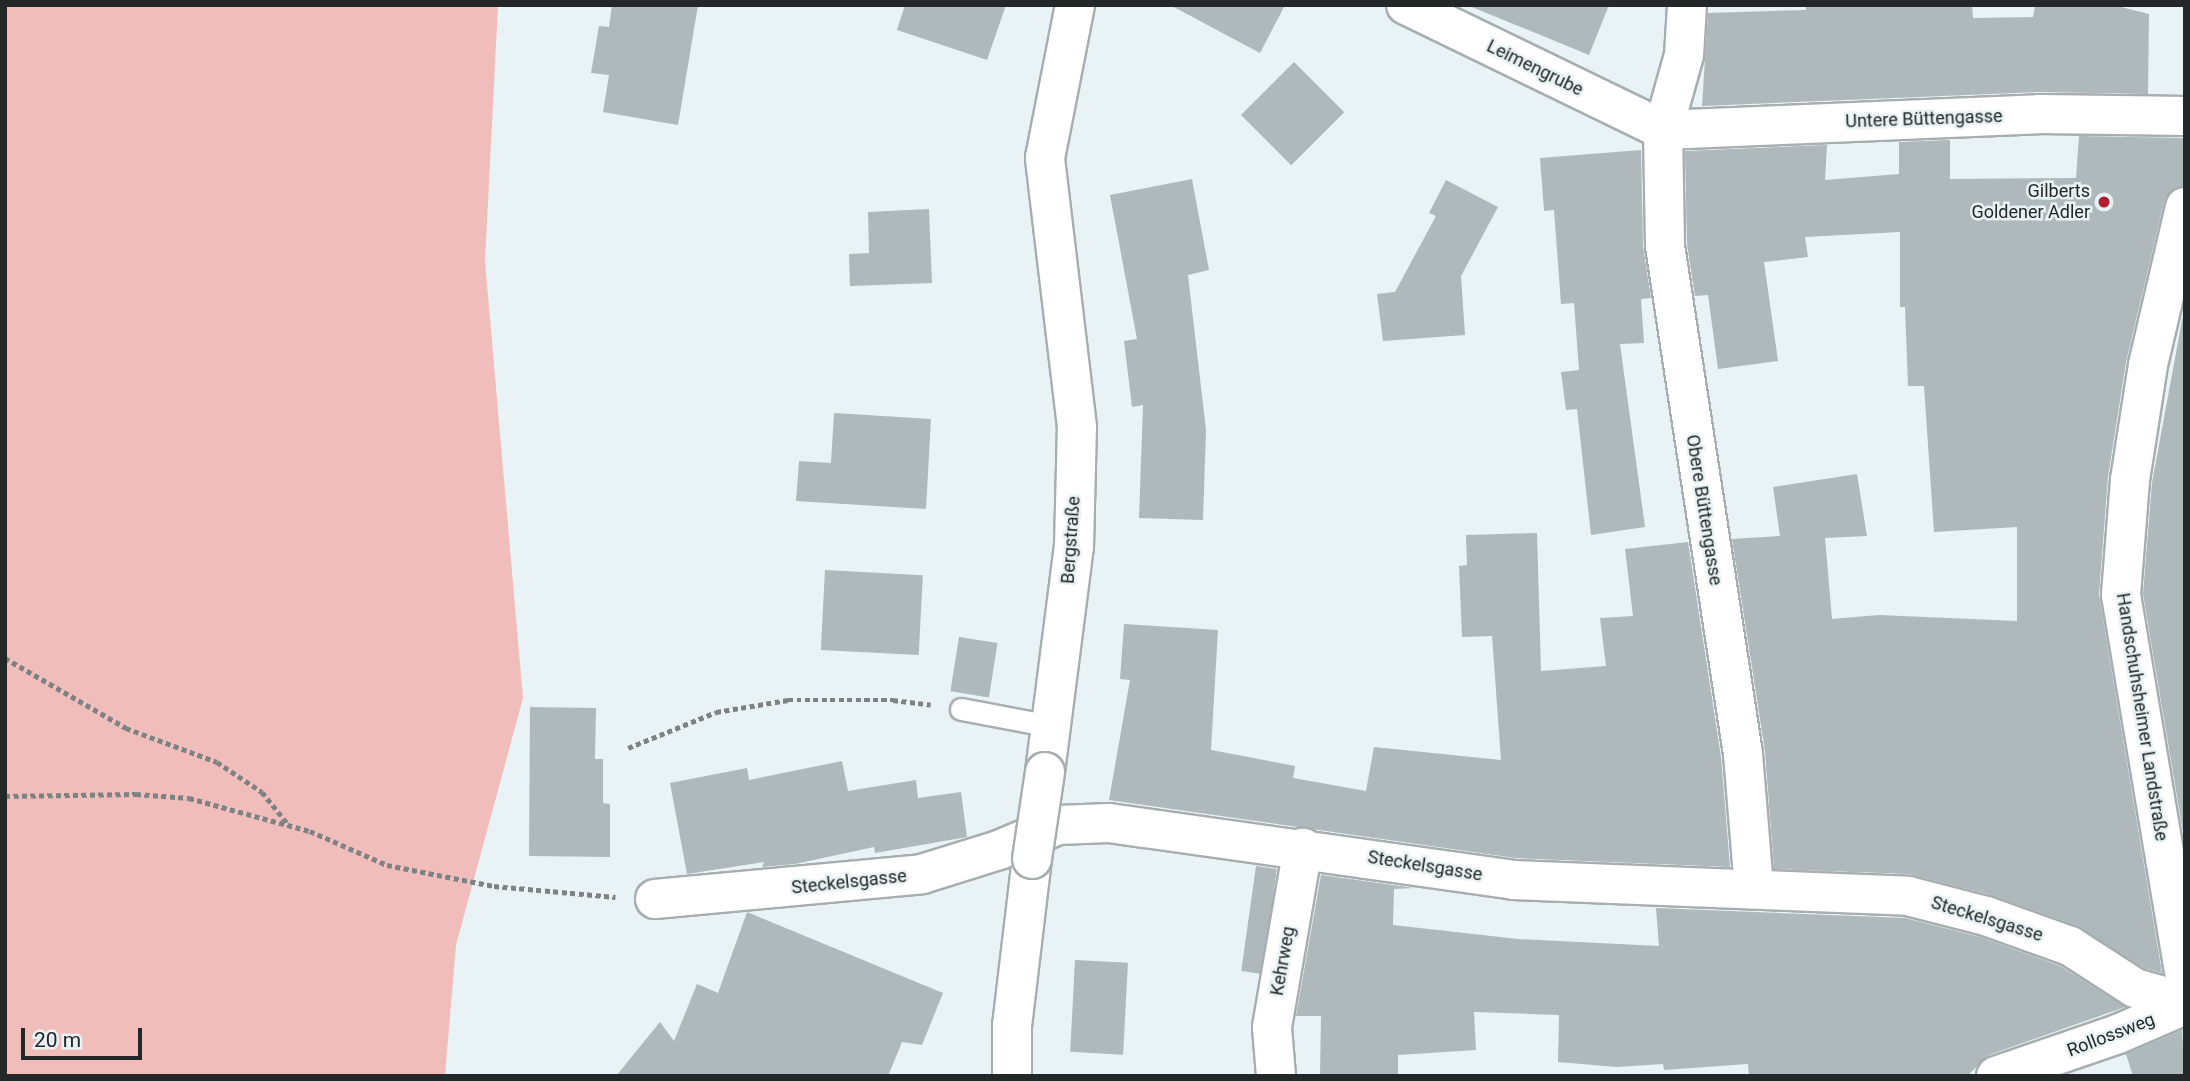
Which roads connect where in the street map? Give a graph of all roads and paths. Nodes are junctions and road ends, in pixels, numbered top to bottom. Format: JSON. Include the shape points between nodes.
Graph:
{"nodes":[{"id":1,"x":1075,"y":5,"type":"edge"},
{"id":2,"x":1406,"y":5,"type":"edge"},
{"id":3,"x":1688,"y":5,"type":"edge"},
{"id":4,"x":2185,"y":116,"type":"edge"},
{"id":5,"x":1663,"y":130,"type":"junction"},
{"id":6,"x":2185,"y":207,"type":"edge"},
{"id":7,"x":5,"y":658,"type":"edge"},
{"id":8,"x":961,"y":709,"type":"joint"},
{"id":9,"x":1051,"y":726,"type":"junction"},
{"id":10,"x":628,"y":748,"type":"dead end"},
{"id":11,"x":5,"y":796,"type":"edge"},
{"id":12,"x":287,"y":824,"type":"junction"},
{"id":13,"x":1303,"y":848,"type":"junction"},
{"id":14,"x":1754,"y":888,"type":"junction"},
{"id":15,"x":655,"y":899,"type":"joint"},
{"id":16,"x":2185,"y":979,"type":"edge"},
{"id":17,"x":2185,"y":1004,"type":"edge"},
{"id":18,"x":1012,"y":1076,"type":"edge"},
{"id":19,"x":1276,"y":1076,"type":"edge"},
{"id":20,"x":1996,"y":1076,"type":"edge"}],
"edges":[{"from":1,"to":9,"type":"street","name":"Bergstraße","via":[[1045,158],[1077,427],[1074,547]]},
{"from":2,"to":5,"type":"street","name":"Leimengrube"},
{"from":3,"to":5,"type":"street","name":"Obere Büttengasse","via":[[1685,55]]},
{"from":4,"to":5,"type":"street","name":"Untere Büttengasse","via":[[2039,114]]},
{"from":5,"to":14,"type":"street","name":"Obere Büttengasse","via":[[1665,246],[1743,754]]},
{"from":6,"to":16,"type":"street","name":"Handschuhsheimer Landstraße","via":[[2148,365],[2130,480],[2121,595]]},
{"from":7,"to":12,"type":"path","via":[[126,728],[217,762],[262,792]]},
{"from":8,"to":9,"type":"lane"},
{"from":8,"to":10,"type":"path","via":[[893,700],[788,700],[716,712]]},
{"from":9,"to":18,"type":"street","name":"Bergstraße","bridge":true,"via":[[1012,1026]]},
{"from":11,"to":12,"type":"path","via":[[164,794]]},
{"from":12,"to":15,"type":"path","via":[[364,857],[433,875],[549,892]]},
{"from":13,"to":14,"type":"street","name":"Steckelsgasse","via":[[1513,880]]},
{"from":13,"to":15,"type":"street","name":"Steckelsgasse","via":[[1079,822],[1058,825],[922,874]]},
{"from":13,"to":19,"type":"street","name":"Kehrweg","via":[[1272,1027]]},
{"from":14,"to":17,"type":"street","name":"Steckelsgasse","via":[[1883,892],[1974,912],[2070,946],[2135,988]]},
{"from":17,"to":20,"type":"street","name":"Rollossweg","via":[[2118,1034]]}]}
